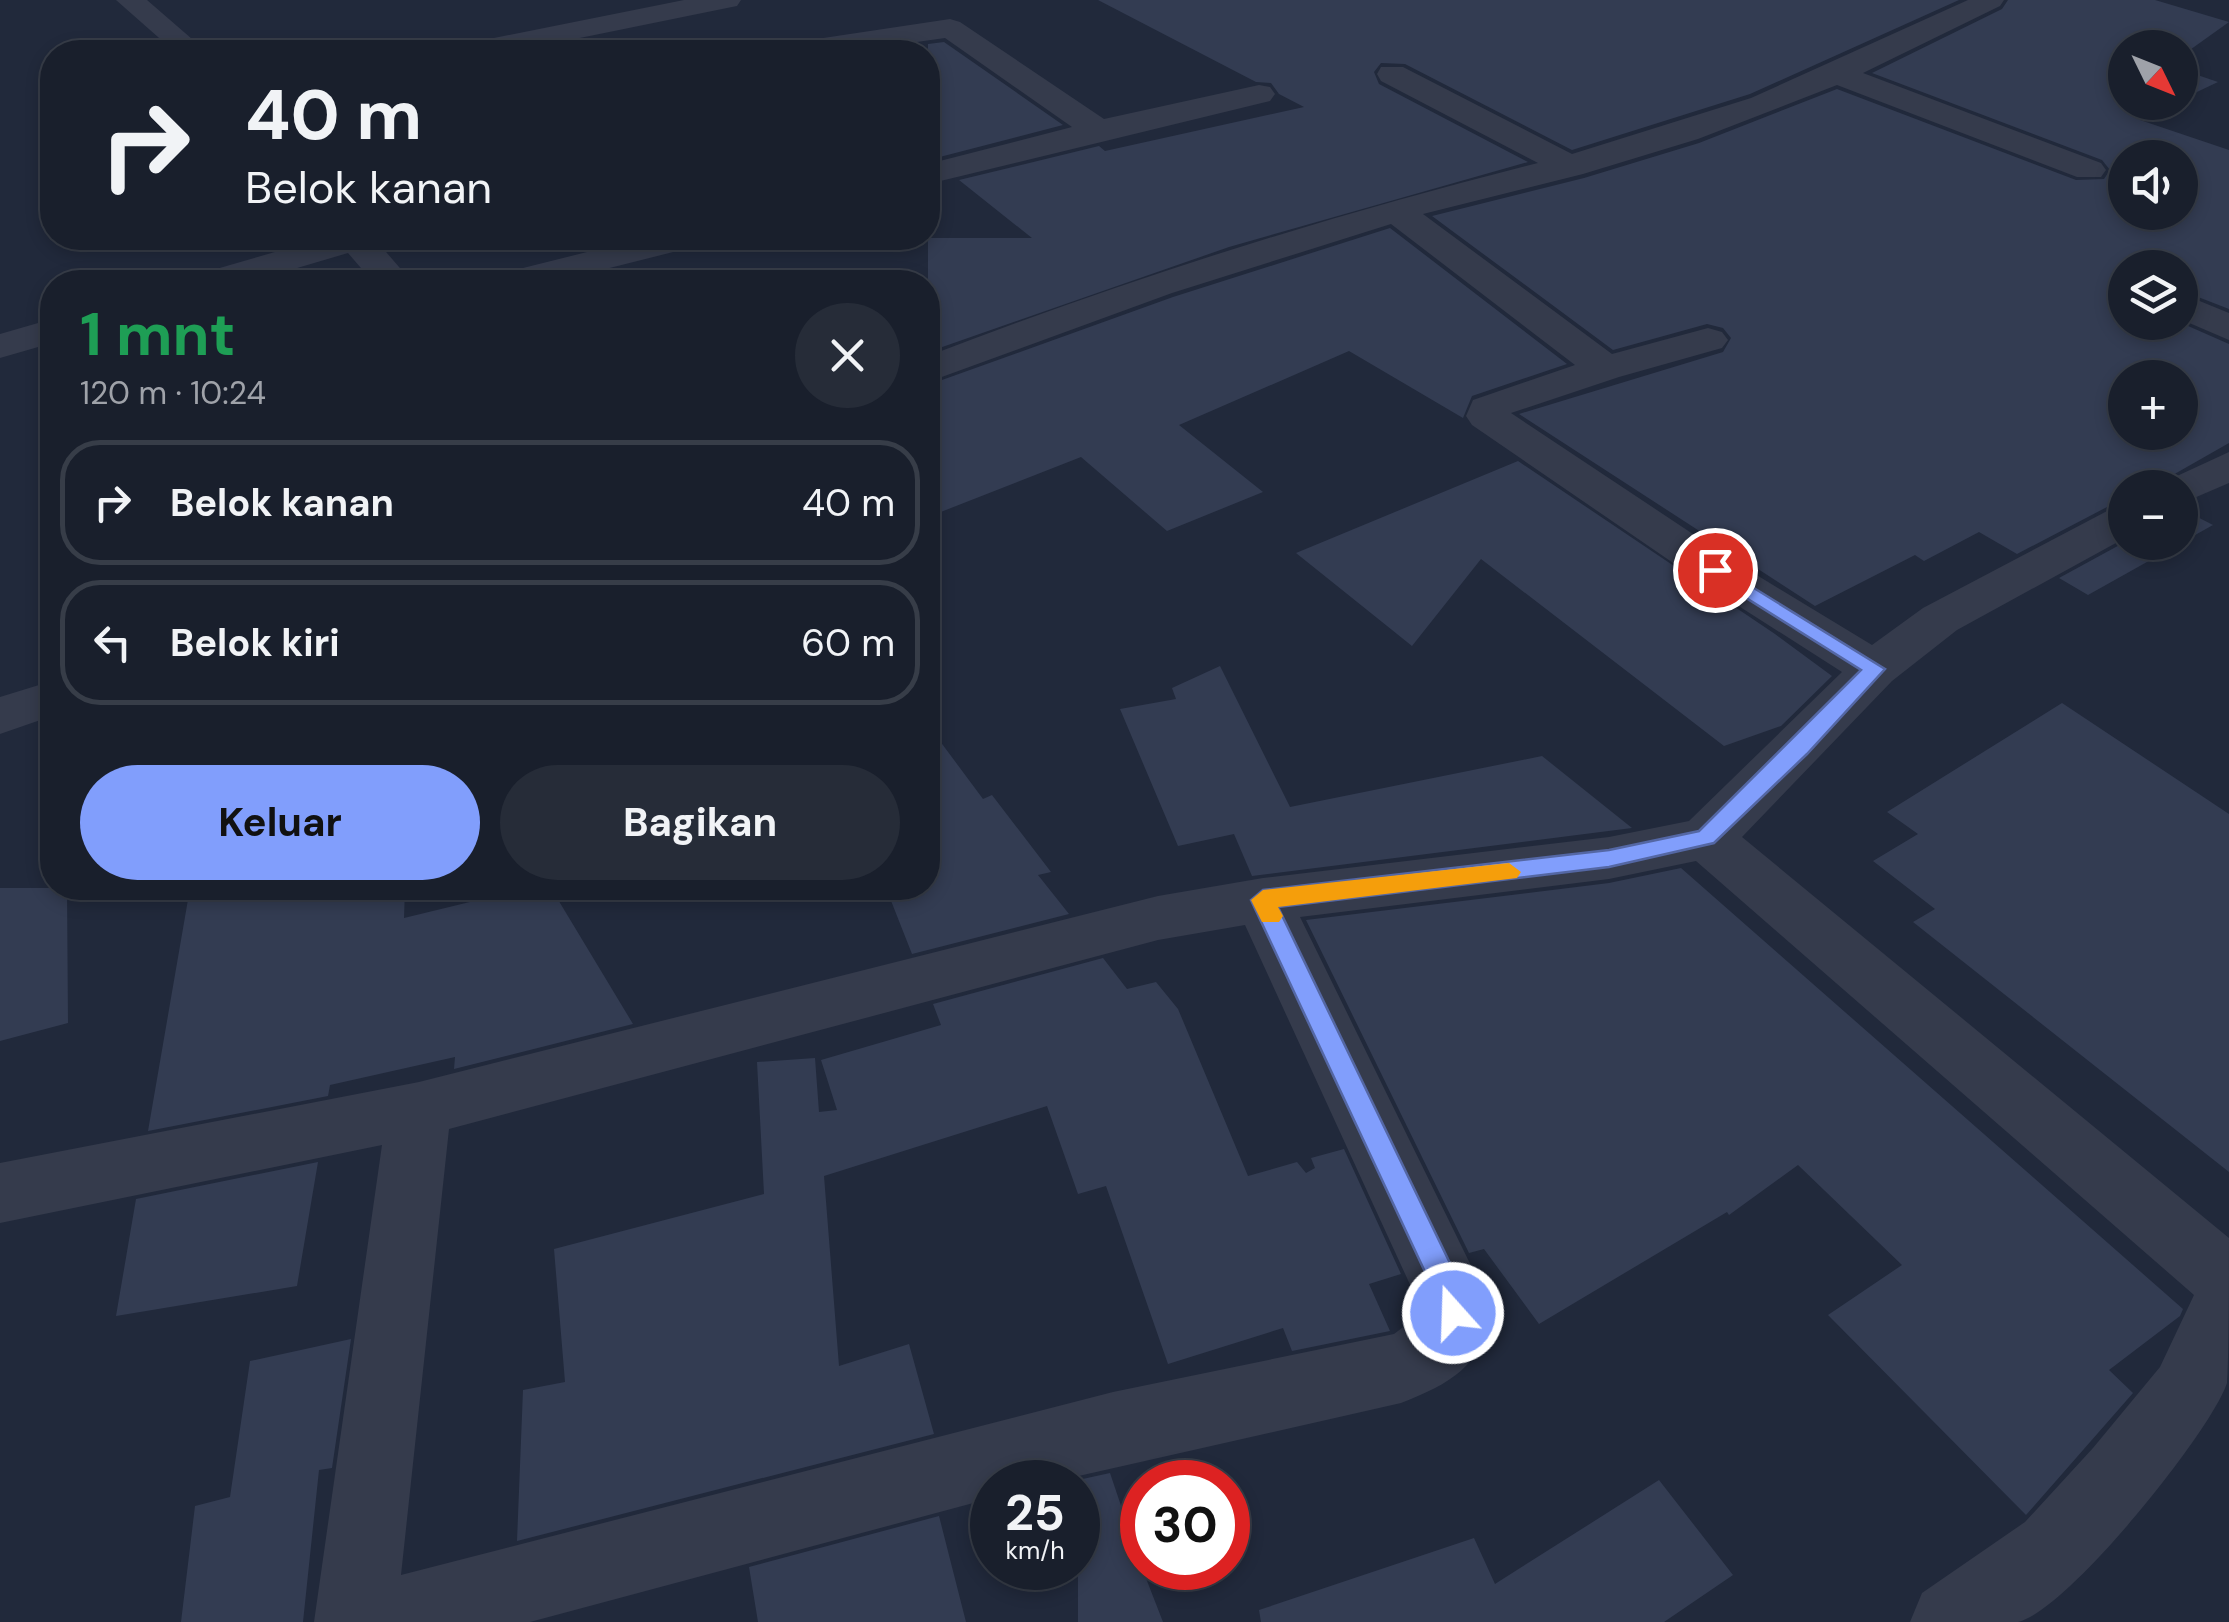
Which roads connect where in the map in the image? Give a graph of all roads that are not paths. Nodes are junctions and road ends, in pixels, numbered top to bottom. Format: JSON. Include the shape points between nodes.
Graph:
{"nodes":[{"id":1,"x":130,"y":0,"type":"edge"},
{"id":2,"x":727,"y":0,"type":"edge"},
{"id":3,"x":1990,"y":0,"type":"edge"},
{"id":4,"x":917,"y":8,"type":"dead end"},
{"id":5,"x":950,"y":28,"type":"junction"},
{"id":6,"x":178,"y":40,"type":"edge"},
{"id":7,"x":529,"y":40,"type":"edge"},
{"id":8,"x":870,"y":40,"type":"edge"},
{"id":9,"x":1392,"y":74,"type":"dead end"},
{"id":10,"x":1840,"y":74,"type":"junction"},
{"id":11,"x":1259,"y":94,"type":"dead end"},
{"id":12,"x":1098,"y":130,"type":"junction"},
{"id":13,"x":1571,"y":167,"type":"junction"},
{"id":14,"x":2090,"y":170,"type":"dead end"},
{"id":15,"x":940,"y":171,"type":"edge"},
{"id":16,"x":1396,"y":211,"type":"junction"},
{"id":17,"x":317,"y":250,"type":"edge"},
{"id":18,"x":366,"y":250,"type":"edge"},
{"id":19,"x":637,"y":250,"type":"edge"},
{"id":20,"x":251,"y":270,"type":"edge"},
{"id":21,"x":383,"y":270,"type":"edge"},
{"id":22,"x":559,"y":270,"type":"edge"},
{"id":23,"x":2198,"y":313,"type":"edge"},
{"id":24,"x":2229,"y":328,"type":"edge"},
{"id":25,"x":40,"y":334,"type":"edge"},
{"id":26,"x":1708,"y":340,"type":"dead end"},
{"id":27,"x":0,"y":346,"type":"edge"},
{"id":28,"x":940,"y":365,"type":"edge"},
{"id":29,"x":1605,"y":368,"type":"junction"},
{"id":30,"x":2229,"y":465,"type":"edge"},
{"id":31,"x":2198,"y":481,"type":"edge"},
{"id":32,"x":2108,"y":529,"type":"edge"},
{"id":33,"x":1874,"y":669,"type":"junction"},
{"id":34,"x":40,"y":702,"type":"edge"},
{"id":35,"x":0,"y":716,"type":"edge"},
{"id":36,"x":1706,"y":838,"type":"junction"},
{"id":37,"x":1263,"y":900,"type":"junction"},
{"id":38,"x":420,"y":1110,"type":"junction"},
{"id":39,"x":0,"y":1193,"type":"edge"},
{"id":40,"x":2229,"y":1280,"type":"edge"},
{"id":41,"x":2229,"y":1299,"type":"edge"},
{"id":42,"x":356,"y":1622,"type":"edge"},
{"id":43,"x":377,"y":1622,"type":"edge"},
{"id":44,"x":1950,"y":1622,"type":"edge"}],
"edges":[{"from":1,"to":6,"type":"street"},
{"from":2,"to":7,"type":"street"},
{"from":3,"to":10,"type":"street"},
{"from":4,"to":5,"type":"street"},
{"from":5,"to":8,"type":"street"},
{"from":5,"to":12,"type":"street"},
{"from":9,"to":13,"type":"street"},
{"from":10,"to":13,"type":"street","via":[[1726,119]]},
{"from":10,"to":14,"type":"street"},
{"from":11,"to":12,"type":"street"},
{"from":12,"to":15,"type":"street"},
{"from":13,"to":16,"type":"street"},
{"from":16,"to":28,"type":"street","via":[[1088,308]]},
{"from":16,"to":29,"type":"street"},
{"from":17,"to":20,"type":"street"},
{"from":18,"to":21,"type":"street"},
{"from":19,"to":22,"type":"street"},
{"from":23,"to":24,"type":"street"},
{"from":25,"to":27,"type":"street"},
{"from":26,"to":29,"type":"street"},
{"from":29,"to":33,"type":"street","via":[[1499,403],[1488,416]]},
{"from":30,"to":31,"type":"street"},
{"from":32,"to":33,"type":"street","via":[[1940,619]]},
{"from":33,"to":36,"type":"street"},
{"from":34,"to":35,"type":"street"},
{"from":36,"to":37,"type":"street","via":[[1609,858]]},
{"from":36,"to":40,"type":"street"},
{"from":37,"to":38,"type":"street","via":[[1158,918]]},
{"from":37,"to":43,"type":"street","via":[[1447,1288],[1453,1313],[1448,1336],[1434,1353],[1402,1368],[1113,1429]]},
{"from":38,"to":39,"type":"street"},
{"from":38,"to":42,"type":"street"},
{"from":41,"to":44,"type":"street","via":[[2186,1392],[2120,1475],[2052,1550]]}]}
